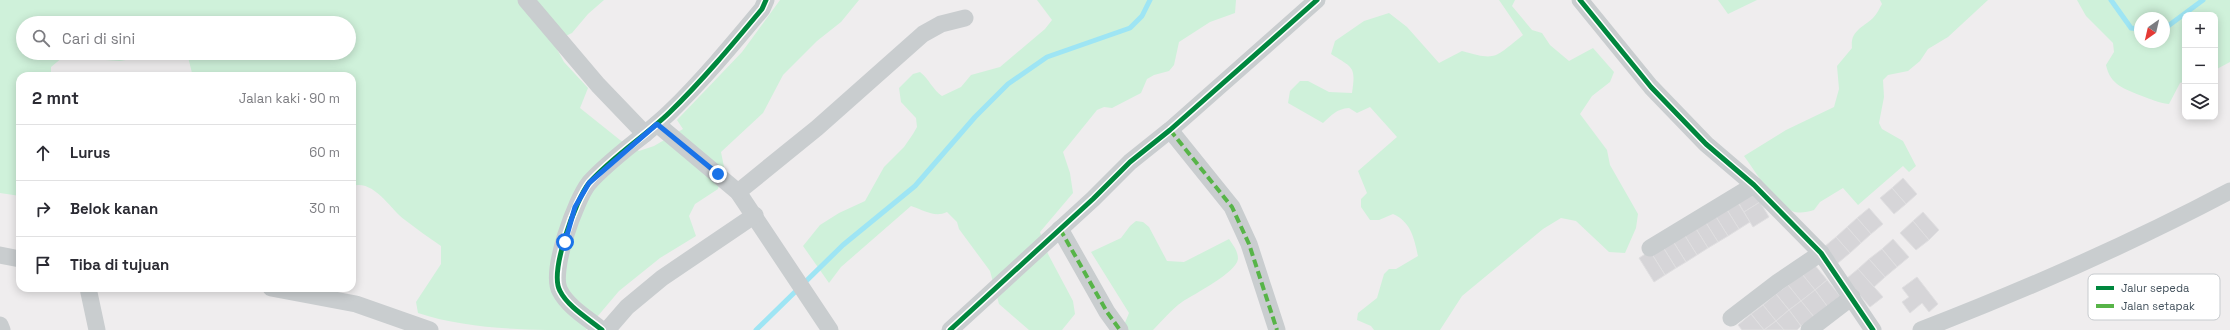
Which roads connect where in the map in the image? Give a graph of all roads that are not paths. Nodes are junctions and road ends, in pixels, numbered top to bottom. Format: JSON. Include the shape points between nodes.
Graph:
{"nodes":[{"id":1,"x":526,"y":0,"type":"edge"},
{"id":2,"x":766,"y":0,"type":"edge"},
{"id":3,"x":1317,"y":0,"type":"edge"},
{"id":4,"x":1580,"y":0,"type":"edge"},
{"id":5,"x":965,"y":18,"type":"dead end"},
{"id":6,"x":651,"y":129,"type":"junction"},
{"id":7,"x":1170,"y":130,"type":"junction"},
{"id":8,"x":1754,"y":185,"type":"junction"},
{"id":9,"x":738,"y":192,"type":"junction"},
{"id":10,"x":2230,"y":192,"type":"edge"},
{"id":11,"x":755,"y":215,"type":"junction"},
{"id":12,"x":1060,"y":229,"type":"junction"},
{"id":13,"x":1650,"y":248,"type":"dead end"},
{"id":14,"x":1821,"y":253,"type":"junction"},
{"id":15,"x":0,"y":255,"type":"edge"},
{"id":16,"x":16,"y":258,"type":"edge"},
{"id":17,"x":89,"y":292,"type":"edge"},
{"id":18,"x":292,"y":292,"type":"edge"},
{"id":19,"x":1852,"y":297,"type":"junction"},
{"id":20,"x":1731,"y":318,"type":"dead end"},
{"id":21,"x":0,"y":325,"type":"edge"},
{"id":22,"x":2,"y":330,"type":"edge"},
{"id":23,"x":97,"y":330,"type":"edge"},
{"id":24,"x":430,"y":330,"type":"edge"},
{"id":25,"x":602,"y":330,"type":"edge"},
{"id":26,"x":607,"y":330,"type":"edge"},
{"id":27,"x":830,"y":330,"type":"edge"},
{"id":28,"x":950,"y":330,"type":"edge"},
{"id":29,"x":1120,"y":330,"type":"edge"},
{"id":30,"x":1277,"y":330,"type":"edge"},
{"id":31,"x":1809,"y":330,"type":"edge"},
{"id":32,"x":1872,"y":330,"type":"edge"},
{"id":33,"x":1921,"y":330,"type":"edge"}],
"edges":[{"from":1,"to":6,"type":"street","via":[[598,85]]},
{"from":2,"to":6,"type":"street","via":[[762,9],[720,59]]},
{"from":3,"to":7,"type":"street"},
{"from":4,"to":8,"type":"street","via":[[1651,87],[1706,144]]},
{"from":5,"to":9,"type":"street","via":[[941,24],[922,34],[817,128]]},
{"from":6,"to":9,"type":"street"},
{"from":6,"to":25,"type":"street","via":[[589,183],[575,207],[558,266],[559,291],[568,302]]},
{"from":7,"to":12,"type":"street","via":[[1130,162]]},
{"from":7,"to":30,"type":"street","via":[[1232,207],[1249,244]]},
{"from":8,"to":13,"type":"street"},
{"from":8,"to":14,"type":"street"},
{"from":9,"to":11,"type":"street"},
{"from":10,"to":33,"type":"street","via":[[2160,228],[2021,291]]},
{"from":11,"to":26,"type":"street","via":[[662,278],[627,307]]},
{"from":11,"to":27,"type":"street","via":[[790,273]]},
{"from":12,"to":28,"type":"street"},
{"from":12,"to":29,"type":"street"},
{"from":14,"to":19,"type":"street"},
{"from":14,"to":20,"type":"street"},
{"from":15,"to":16,"type":"street"},
{"from":17,"to":23,"type":"street"},
{"from":18,"to":24,"type":"street","via":[[356,304]]},
{"from":19,"to":31,"type":"street"},
{"from":19,"to":32,"type":"street"},
{"from":21,"to":22,"type":"street"}]}
